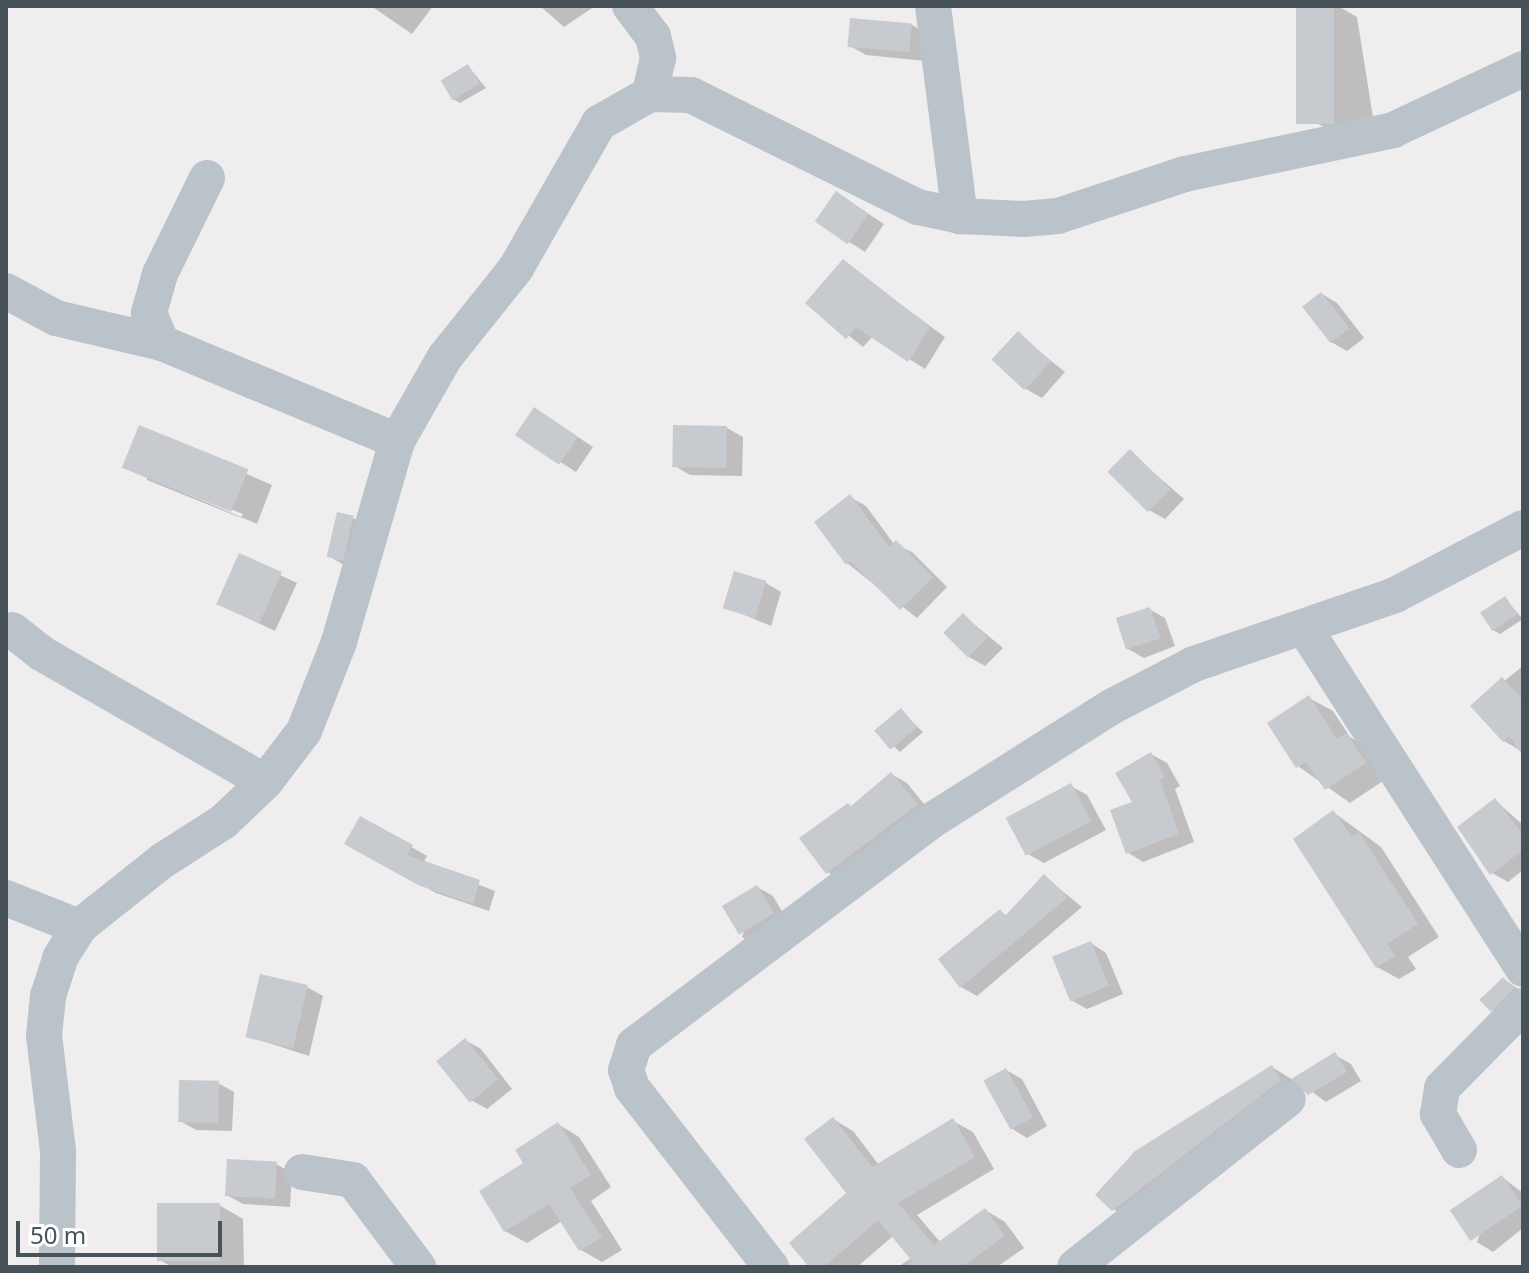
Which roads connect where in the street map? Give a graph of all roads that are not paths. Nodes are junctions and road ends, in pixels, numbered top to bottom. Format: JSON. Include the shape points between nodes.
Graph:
{"nodes":[{"id":1,"x":630,"y":6,"type":"edge"},
{"id":2,"x":933,"y":6,"type":"edge"},
{"id":3,"x":1523,"y":69,"type":"edge"},
{"id":4,"x":650,"y":94,"type":"junction"},
{"id":5,"x":207,"y":178,"type":"dead end"},
{"id":6,"x":960,"y":216,"type":"junction"},
{"id":7,"x":6,"y":291,"type":"edge"},
{"id":8,"x":162,"y":343,"type":"junction"},
{"id":9,"x":397,"y":441,"type":"junction"},
{"id":10,"x":1523,"y":528,"type":"edge"},
{"id":11,"x":1305,"y":629,"type":"junction"},
{"id":12,"x":12,"y":630,"type":"dead end"},
{"id":13,"x":265,"y":782,"type":"junction"},
{"id":14,"x":6,"y":898,"type":"edge"},
{"id":15,"x":79,"y":927,"type":"junction"},
{"id":16,"x":1523,"y":969,"type":"edge"},
{"id":17,"x":1523,"y":1006,"type":"edge"},
{"id":18,"x":1288,"y":1099,"type":"dead end"},
{"id":19,"x":1459,"y":1150,"type":"dead end"},
{"id":20,"x":302,"y":1172,"type":"dead end"},
{"id":21,"x":57,"y":1267,"type":"edge"},
{"id":22,"x":418,"y":1267,"type":"edge"},
{"id":23,"x":771,"y":1267,"type":"edge"},
{"id":24,"x":1075,"y":1267,"type":"edge"}],
"edges":[{"from":1,"to":4,"type":"street","via":[[656,47]]},
{"from":2,"to":6,"type":"street"},
{"from":3,"to":6,"type":"street","via":[[1393,130],[1185,174],[1058,216]]},
{"from":4,"to":6,"type":"street","via":[[691,95],[728,109],[918,207]]},
{"from":4,"to":9,"type":"street","via":[[599,123],[516,268],[445,357]]},
{"from":5,"to":8,"type":"street","via":[[160,274],[149,313]]},
{"from":7,"to":8,"type":"street","via":[[56,318]]},
{"from":8,"to":9,"type":"street"},
{"from":9,"to":13,"type":"street","via":[[323,690],[304,731]]},
{"from":10,"to":11,"type":"street","via":[[1395,595]]},
{"from":11,"to":16,"type":"street"},
{"from":11,"to":23,"type":"street","via":[[1194,664],[1111,707],[934,819],[634,1045],[626,1070],[632,1088]]},
{"from":12,"to":13,"type":"street","via":[[41,653]]},
{"from":13,"to":15,"type":"street","via":[[223,822],[162,861]]},
{"from":14,"to":15,"type":"street"},
{"from":15,"to":21,"type":"street","via":[[60,958],[48,996],[44,1036],[58,1151]]},
{"from":17,"to":19,"type":"street","via":[[1442,1088],[1438,1114]]},
{"from":18,"to":24,"type":"street"},
{"from":20,"to":22,"type":"street","via":[[353,1180]]}]}
